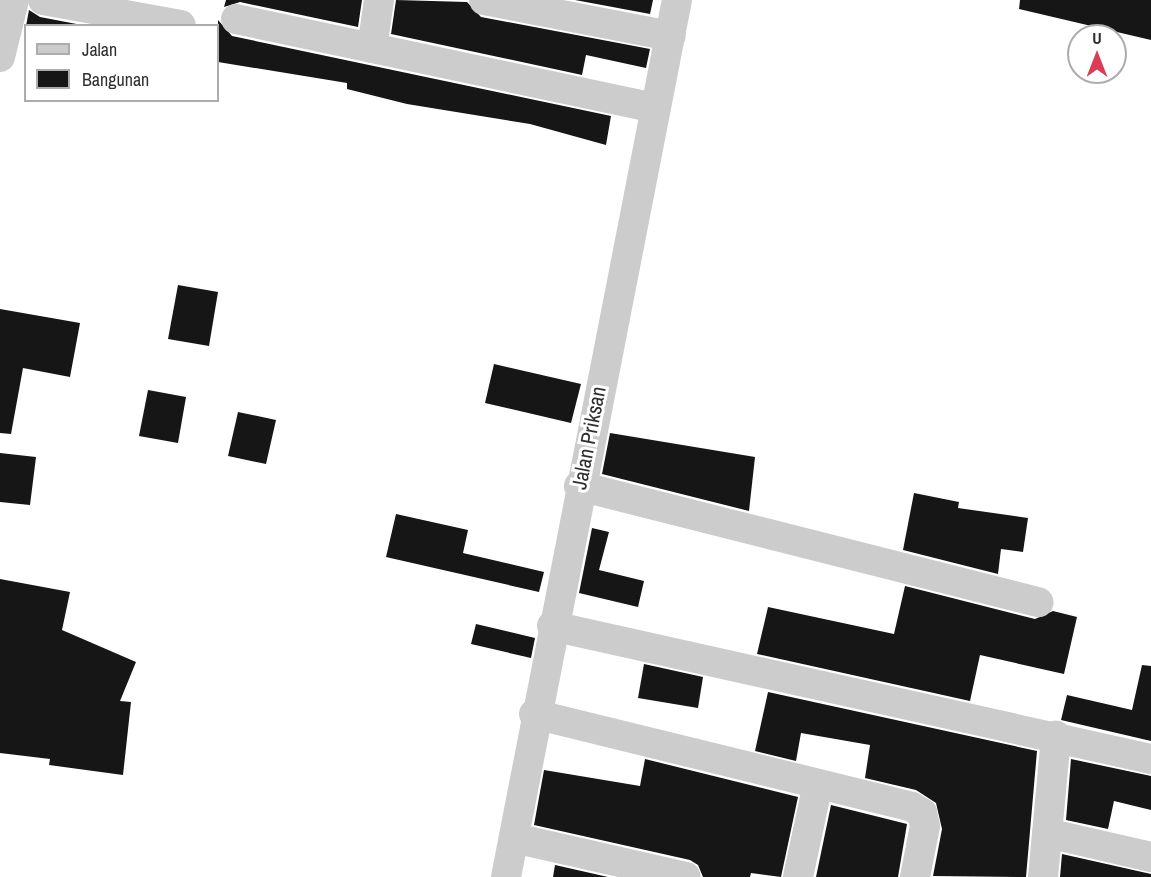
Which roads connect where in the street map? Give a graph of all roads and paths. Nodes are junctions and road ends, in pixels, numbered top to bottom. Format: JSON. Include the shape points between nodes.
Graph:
{"nodes":[{"id":1,"x":14,"y":0,"type":"edge"},
{"id":2,"x":43,"y":0,"type":"edge"},
{"id":3,"x":379,"y":0,"type":"edge"},
{"id":4,"x":484,"y":0,"type":"edge"},
{"id":5,"x":677,"y":0,"type":"edge"},
{"id":6,"x":237,"y":19,"type":"dead end"},
{"id":7,"x":175,"y":24,"type":"edge"},
{"id":8,"x":671,"y":36,"type":"junction"},
{"id":9,"x":372,"y":48,"type":"junction"},
{"id":10,"x":0,"y":57,"type":"edge"},
{"id":11,"x":656,"y":108,"type":"junction"},
{"id":12,"x":579,"y":486,"type":"junction"},
{"id":13,"x":1039,"y":602,"type":"dead end"},
{"id":14,"x":552,"y":626,"type":"junction"},
{"id":15,"x":534,"y":714,"type":"junction"},
{"id":16,"x":1056,"y":736,"type":"junction"},
{"id":17,"x":1151,"y":759,"type":"edge"},
{"id":18,"x":818,"y":784,"type":"junction"},
{"id":19,"x":1047,"y":833,"type":"junction"},
{"id":20,"x":514,"y":838,"type":"junction"},
{"id":21,"x":1151,"y":857,"type":"edge"},
{"id":22,"x":506,"y":877,"type":"edge"},
{"id":23,"x":686,"y":877,"type":"edge"},
{"id":24,"x":798,"y":877,"type":"edge"},
{"id":25,"x":915,"y":877,"type":"edge"},
{"id":26,"x":1043,"y":877,"type":"edge"}],
"edges":[{"from":1,"to":10,"type":"street"},
{"from":2,"to":7,"type":"street"},
{"from":3,"to":9,"type":"street"},
{"from":4,"to":8,"type":"street"},
{"from":5,"to":8,"type":"street","name":"Jalan Priksan"},
{"from":6,"to":9,"type":"street"},
{"from":8,"to":11,"type":"street","name":"Jalan Priksan"},
{"from":9,"to":11,"type":"street"},
{"from":11,"to":12,"type":"street","name":"Jalan Priksan"},
{"from":12,"to":13,"type":"street"},
{"from":12,"to":14,"type":"street","name":"Jalan Priksan"},
{"from":14,"to":15,"type":"street","name":"Jalan Priksan"},
{"from":14,"to":16,"type":"street"},
{"from":15,"to":18,"type":"street"},
{"from":15,"to":20,"type":"street","name":"Jalan Priksan"},
{"from":16,"to":17,"type":"street"},
{"from":16,"to":19,"type":"street"},
{"from":18,"to":24,"type":"street"},
{"from":18,"to":25,"type":"street","via":[[922,813],[925,826]]},
{"from":19,"to":21,"type":"street"},
{"from":19,"to":26,"type":"street"},
{"from":20,"to":22,"type":"street","name":"Jalan Priksan"},
{"from":20,"to":23,"type":"street"}]}
